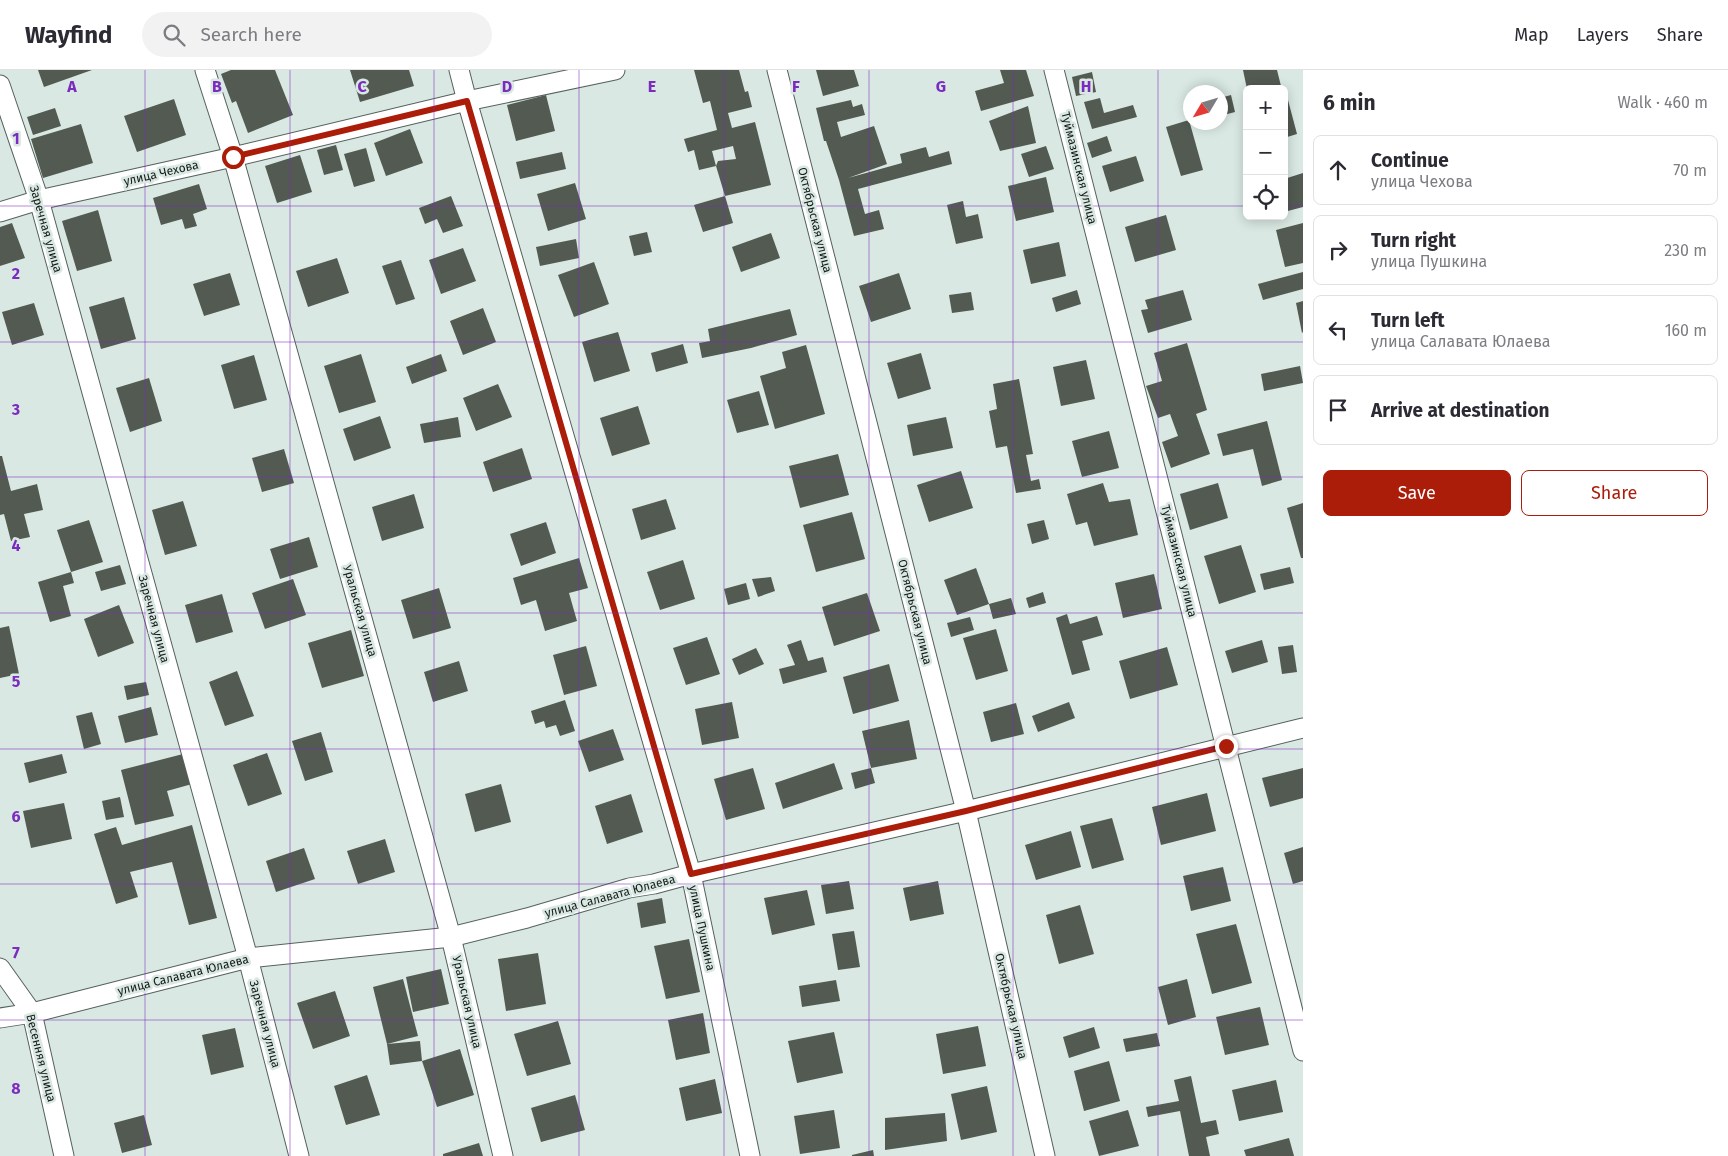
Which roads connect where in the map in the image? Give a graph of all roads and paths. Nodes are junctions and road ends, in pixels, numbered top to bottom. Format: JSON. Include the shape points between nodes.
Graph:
{"nodes":[{"id":1,"x":206,"y":70,"type":"edge"},
{"id":2,"x":459,"y":70,"type":"edge"},
{"id":3,"x":615,"y":70,"type":"edge"},
{"id":4,"x":777,"y":70,"type":"edge"},
{"id":5,"x":1054,"y":70,"type":"edge"},
{"id":6,"x":0,"y":85,"type":"edge"},
{"id":7,"x":467,"y":101,"type":"junction"},
{"id":8,"x":233,"y":157,"type":"junction"},
{"id":9,"x":39,"y":200,"type":"junction"},
{"id":10,"x":0,"y":212,"type":"edge"},
{"id":11,"x":1303,"y":728,"type":"edge"},
{"id":12,"x":1226,"y":746,"type":"junction"},
{"id":13,"x":966,"y":811,"type":"junction"},
{"id":14,"x":691,"y":874,"type":"junction"},
{"id":15,"x":451,"y":937,"type":"junction"},
{"id":16,"x":248,"y":958,"type":"junction"},
{"id":17,"x":0,"y":968,"type":"edge"},
{"id":18,"x":32,"y":1014,"type":"junction"},
{"id":19,"x":0,"y":1018,"type":"edge"},
{"id":20,"x":1303,"y":1051,"type":"edge"},
{"id":21,"x":64,"y":1156,"type":"edge"},
{"id":22,"x":300,"y":1156,"type":"edge"},
{"id":23,"x":504,"y":1156,"type":"edge"},
{"id":24,"x":750,"y":1156,"type":"edge"},
{"id":25,"x":1045,"y":1156,"type":"edge"}],
"edges":[{"from":1,"to":8,"type":"street","name":"Уральская улица"},
{"from":2,"to":7,"type":"street","name":"улица Пушкина"},
{"from":3,"to":7,"type":"street","name":"улица Чехова"},
{"from":4,"to":13,"type":"street","name":"Октябрьская улица"},
{"from":5,"to":12,"type":"street","name":"Туймазинская улица"},
{"from":6,"to":9,"type":"street","name":"Заречная улица"},
{"from":7,"to":8,"type":"street","name":"улица Чехова"},
{"from":7,"to":14,"type":"street","name":"улица Пушкина"},
{"from":8,"to":9,"type":"street","name":"улица Чехова"},
{"from":8,"to":15,"type":"street","name":"Уральская улица"},
{"from":9,"to":10,"type":"street","name":"улица Чехова"},
{"from":9,"to":16,"type":"street","name":"Заречная улица"},
{"from":11,"to":12,"type":"street","name":"улица Салавата Юлаева"},
{"from":12,"to":13,"type":"street","name":"улица Салавата Юлаева"},
{"from":12,"to":20,"type":"street","name":"Туймазинская улица"},
{"from":13,"to":14,"type":"street","name":"улица Салавата Юлаева"},
{"from":13,"to":25,"type":"street","name":"Октябрьская улица"},
{"from":14,"to":15,"type":"street","name":"улица Салавата Юлаева"},
{"from":14,"to":24,"type":"street","name":"улица Пушкина"},
{"from":15,"to":16,"type":"street","name":"улица Салавата Юлаева"},
{"from":15,"to":23,"type":"street","name":"Уральская улица"},
{"from":16,"to":18,"type":"street","name":"улица Салавата Юлаева"},
{"from":16,"to":22,"type":"street","name":"Заречная улица"},
{"from":17,"to":18,"type":"street","name":"Весенняя улица"},
{"from":18,"to":19,"type":"street","name":"улица Салавата Юлаева"},
{"from":18,"to":21,"type":"street","name":"Весенняя улица"}]}
